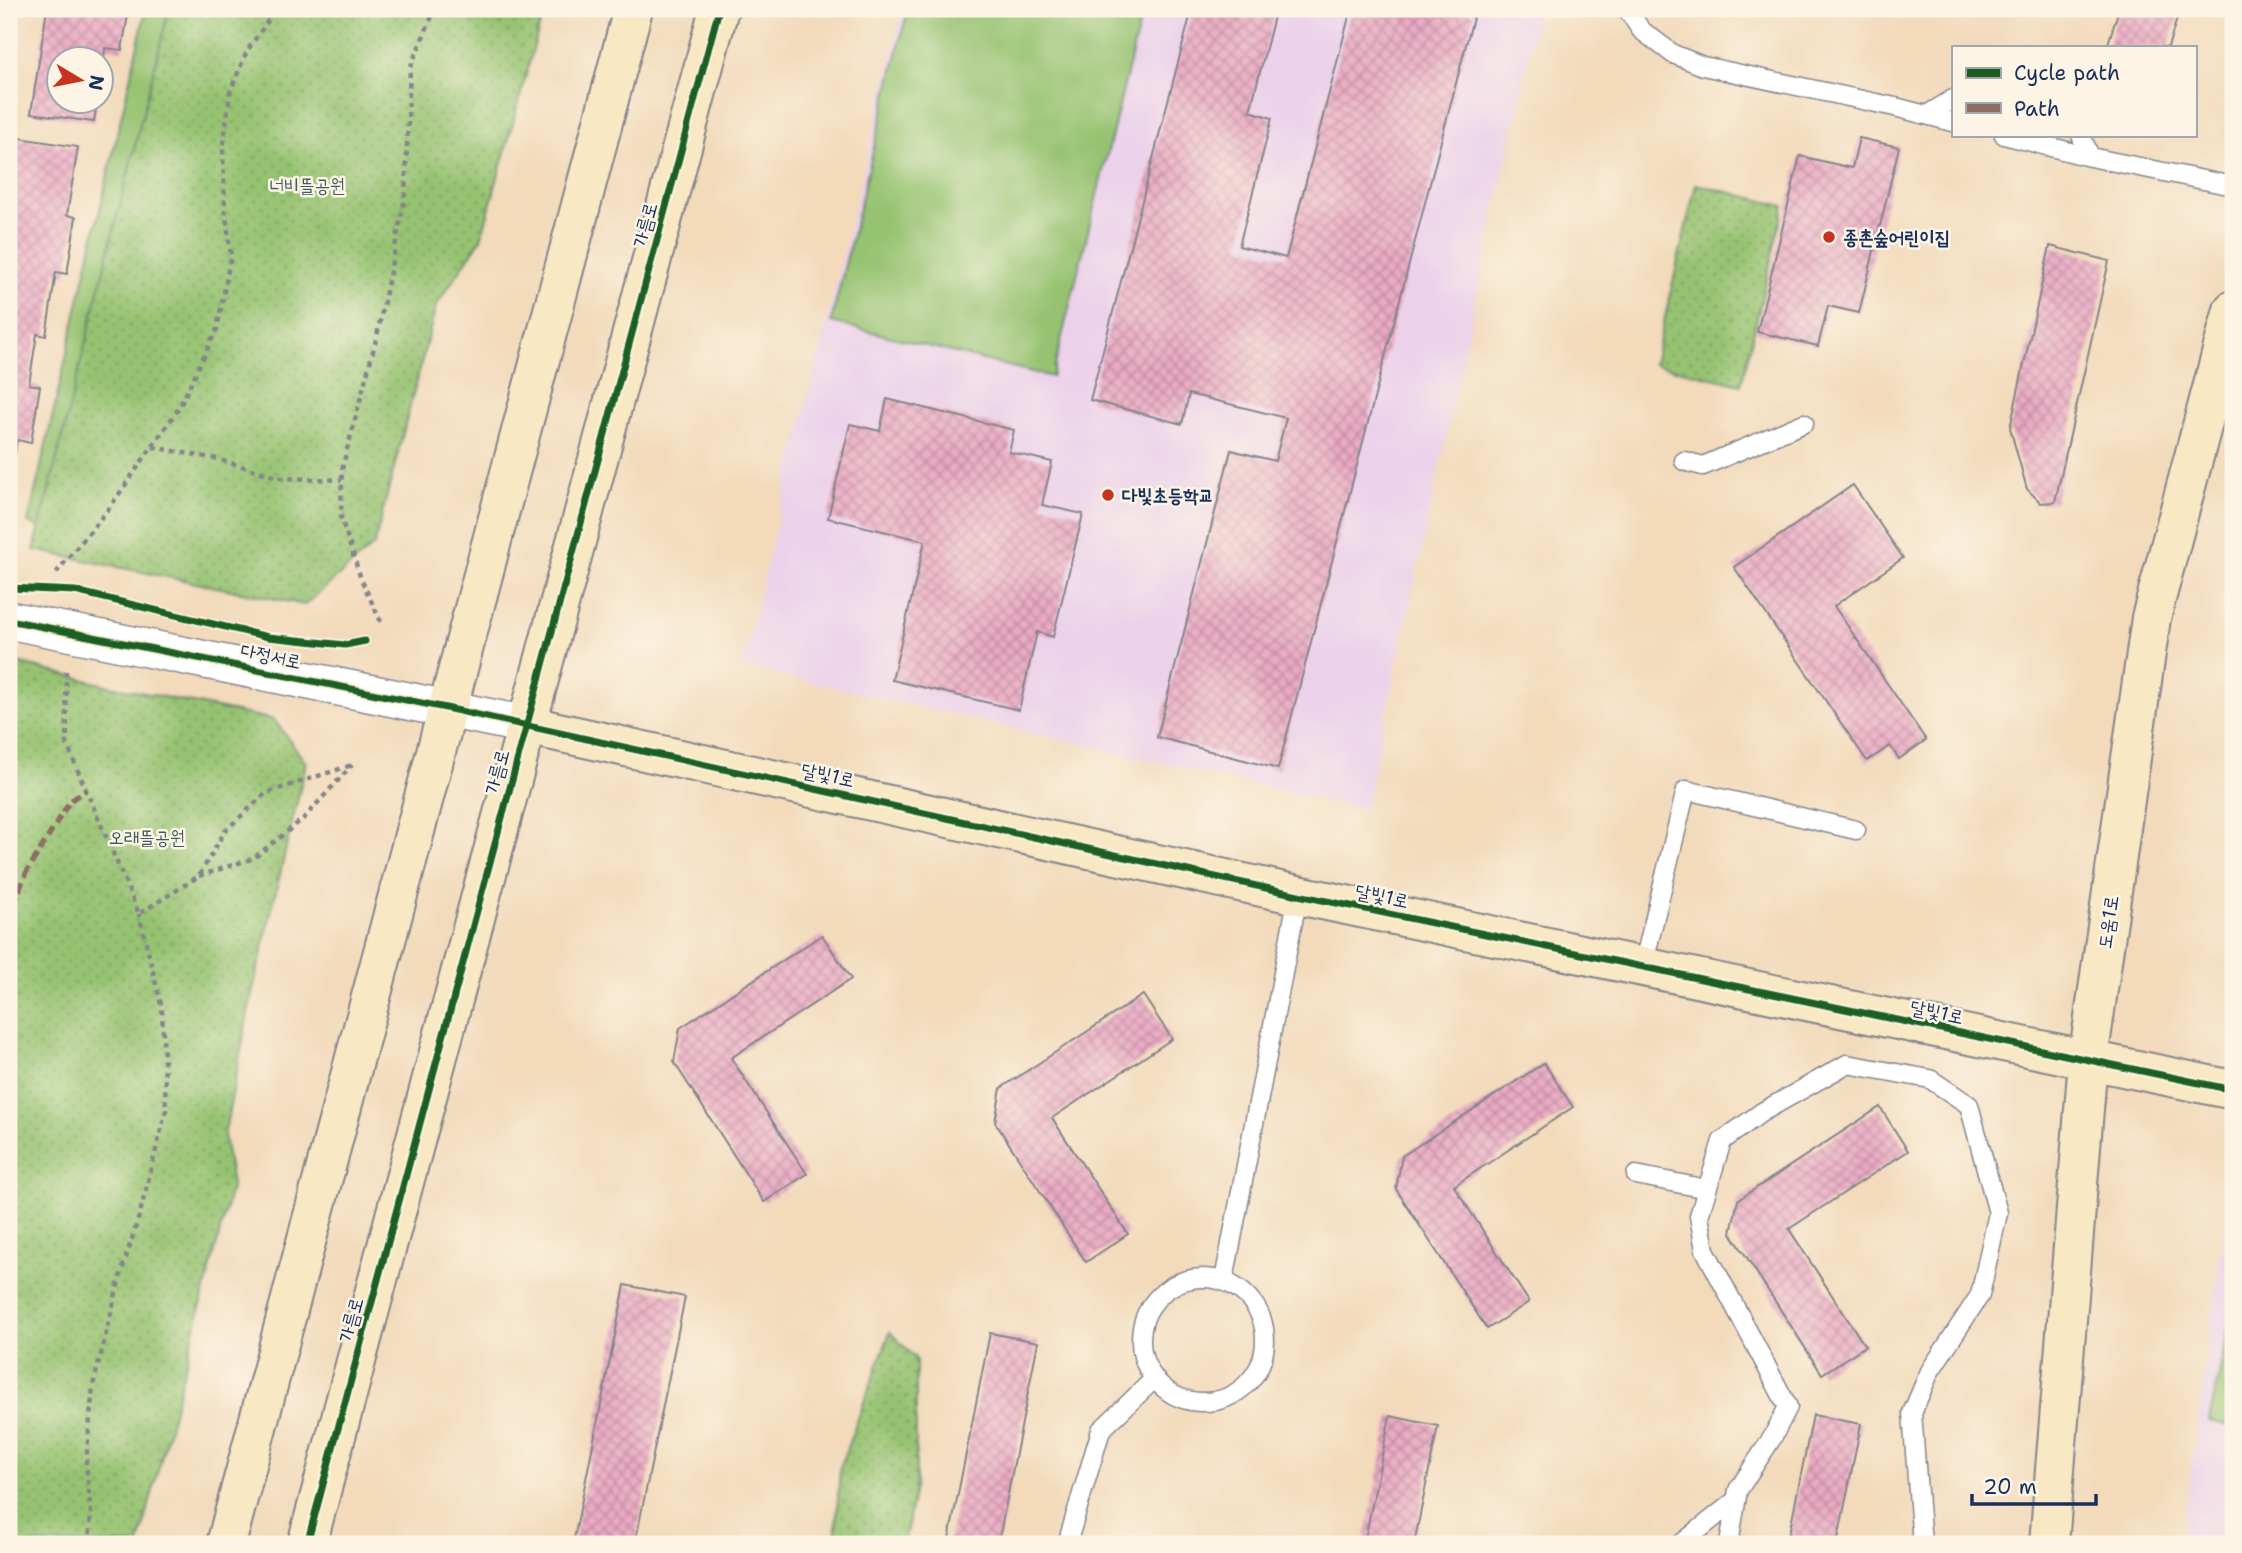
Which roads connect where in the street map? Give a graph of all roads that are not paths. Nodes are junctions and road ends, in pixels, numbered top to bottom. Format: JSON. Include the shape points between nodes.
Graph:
{"nodes":[{"id":1,"x":633,"y":9,"type":"edge"},
{"id":2,"x":719,"y":9,"type":"edge"},
{"id":3,"x":1627,"y":9,"type":"edge"},
{"id":4,"x":1952,"y":100,"type":"edge"},
{"id":5,"x":1927,"y":115,"type":"junction"},
{"id":6,"x":1952,"y":122,"type":"edge"},
{"id":7,"x":2008,"y":136,"type":"edge"},
{"id":8,"x":2081,"y":136,"type":"edge"},
{"id":9,"x":2090,"y":157,"type":"junction"},
{"id":10,"x":2233,"y":186,"type":"edge"},
{"id":11,"x":2233,"y":310,"type":"edge"},
{"id":12,"x":1804,"y":423,"type":"dead end"},
{"id":13,"x":1684,"y":460,"type":"dead end"},
{"id":14,"x":9,"y":620,"type":"edge"},
{"id":15,"x":446,"y":708,"type":"junction"},
{"id":16,"x":526,"y":725,"type":"junction"},
{"id":17,"x":1856,"y":830,"type":"dead end"},
{"id":18,"x":1298,"y":895,"type":"junction"},
{"id":19,"x":1643,"y":966,"type":"junction"},
{"id":20,"x":2088,"y":1060,"type":"junction"},
{"id":21,"x":2233,"y":1090,"type":"edge"},
{"id":22,"x":1636,"y":1175,"type":"dead end"},
{"id":23,"x":1707,"y":1189,"type":"junction"},
{"id":24,"x":1224,"y":1280,"type":"junction"},
{"id":25,"x":1154,"y":1379,"type":"junction"},
{"id":26,"x":1737,"y":1500,"type":"junction"},
{"id":27,"x":226,"y":1544,"type":"edge"},
{"id":28,"x":307,"y":1544,"type":"edge"},
{"id":29,"x":1067,"y":1544,"type":"edge"},
{"id":30,"x":1681,"y":1544,"type":"edge"},
{"id":31,"x":1729,"y":1544,"type":"edge"},
{"id":32,"x":1922,"y":1544,"type":"edge"},
{"id":33,"x":2049,"y":1544,"type":"edge"}],
"edges":[{"from":1,"to":15,"type":"street"},
{"from":2,"to":16,"type":"street","name":"가름로"},
{"from":3,"to":5,"type":"lane","via":[[1640,30],[1673,54],[1703,66]]},
{"from":4,"to":5,"type":"lane"},
{"from":5,"to":6,"type":"lane"},
{"from":7,"to":9,"type":"lane"},
{"from":8,"to":9,"type":"lane"},
{"from":9,"to":10,"type":"lane"},
{"from":11,"to":20,"type":"street","name":"도움1로","via":[[2151,618]]},
{"from":12,"to":13,"type":"lane","via":[[1703,466]]},
{"from":14,"to":15,"type":"street","name":"다정서로"},
{"from":15,"to":16,"type":"street","name":"다정서로"},
{"from":15,"to":27,"type":"street"},
{"from":16,"to":18,"type":"street","name":"달빛1로"},
{"from":16,"to":28,"type":"street","name":"가름로"},
{"from":17,"to":19,"type":"lane","via":[[1686,790]]},
{"from":18,"to":19,"type":"street","name":"달빛1로"},
{"from":18,"to":24,"type":"lane"},
{"from":19,"to":20,"type":"street","name":"달빛1로"},
{"from":20,"to":21,"type":"street","name":"달빛1로"},
{"from":20,"to":33,"type":"street","name":"도움1로"},
{"from":22,"to":23,"type":"lane"},
{"from":23,"to":26,"type":"lane","via":[[1699,1216],[1705,1250],[1788,1407],[1738,1490]]},
{"from":23,"to":32,"type":"lane","via":[[1722,1142],[1762,1112],[1847,1064],[1930,1079],[1969,1105],[1998,1213],[1980,1295],[1930,1371],[1912,1412]]},
{"from":24,"to":25,"type":"lane","via":[[1204,1276],[1184,1280],[1152,1303],[1140,1341]]},
{"from":24,"to":25,"type":"lane","via":[[1243,1291],[1265,1326],[1266,1348],[1259,1368],[1229,1398],[1208,1402],[1188,1401],[1169,1393]]},
{"from":25,"to":29,"type":"lane","via":[[1101,1430]]},
{"from":26,"to":30,"type":"lane"},
{"from":26,"to":31,"type":"lane"}]}
